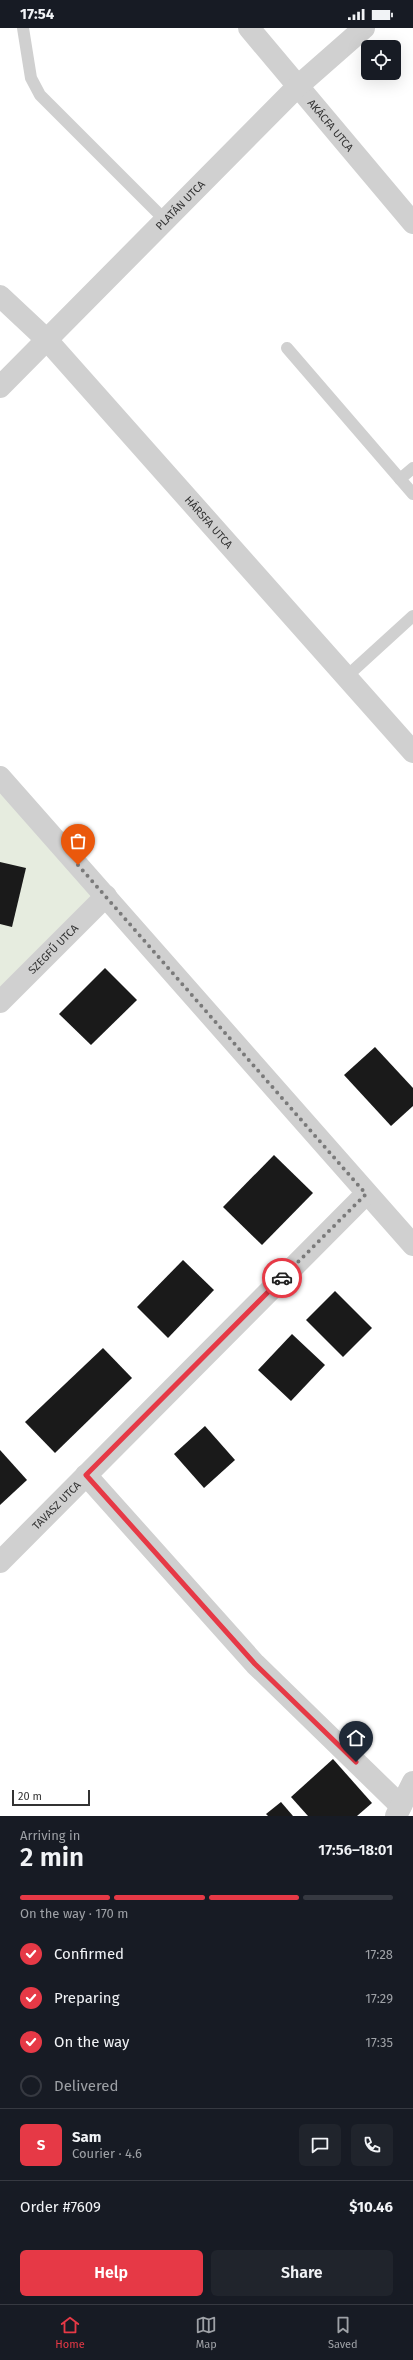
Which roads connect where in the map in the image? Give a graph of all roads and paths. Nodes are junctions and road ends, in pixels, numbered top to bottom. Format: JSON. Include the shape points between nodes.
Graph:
{"nodes":[{"id":1,"x":23,"y":28,"type":"edge"},
{"id":2,"x":249,"y":28,"type":"edge"},
{"id":3,"x":364,"y":28,"type":"edge"},
{"id":4,"x":298,"y":86,"type":"junction"},
{"id":5,"x":165,"y":220,"type":"junction"},
{"id":6,"x":413,"y":223,"type":"edge"},
{"id":7,"x":0,"y":296,"type":"edge"},
{"id":8,"x":47,"y":340,"type":"junction"},
{"id":9,"x":287,"y":348,"type":"dead end"},
{"id":10,"x":0,"y":387,"type":"edge"},
{"id":11,"x":413,"y":468,"type":"edge"},
{"id":12,"x":400,"y":479,"type":"junction"},
{"id":13,"x":413,"y":494,"type":"edge"},
{"id":14,"x":413,"y":616,"type":"edge"},
{"id":15,"x":346,"y":677,"type":"junction"},
{"id":16,"x":413,"y":752,"type":"edge"},
{"id":17,"x":0,"y":777,"type":"edge"},
{"id":18,"x":106,"y":896,"type":"junction"},
{"id":19,"x":0,"y":1002,"type":"edge"},
{"id":20,"x":366,"y":1194,"type":"junction"},
{"id":21,"x":413,"y":1245,"type":"edge"},
{"id":22,"x":86,"y":1475,"type":"junction"},
{"id":23,"x":0,"y":1562,"type":"edge"},
{"id":24,"x":413,"y":1782,"type":"edge"},
{"id":25,"x":399,"y":1811,"type":"edge"}],
"edges":[{"from":1,"to":5,"type":"lane","via":[[31,78],[40,94]]},
{"from":2,"to":4,"type":"street","name":"AKÁCFA UTCA"},
{"from":3,"to":4,"type":"street","name":"PLATÁN UTCA"},
{"from":4,"to":5,"type":"street","name":"PLATÁN UTCA"},
{"from":4,"to":6,"type":"street","name":"AKÁCFA UTCA"},
{"from":5,"to":8,"type":"street","name":"PLATÁN UTCA"},
{"from":7,"to":8,"type":"street","name":"HÁRSFA UTCA"},
{"from":8,"to":10,"type":"street","name":"PLATÁN UTCA"},
{"from":8,"to":15,"type":"street","name":"HÁRSFA UTCA"},
{"from":9,"to":12,"type":"lane"},
{"from":11,"to":12,"type":"lane"},
{"from":12,"to":13,"type":"lane"},
{"from":14,"to":15,"type":"lane"},
{"from":15,"to":16,"type":"street","name":"HÁRSFA UTCA"},
{"from":17,"to":18,"type":"street"},
{"from":18,"to":19,"type":"street","name":"SZEGFŰ UTCA"},
{"from":18,"to":20,"type":"street"},
{"from":20,"to":21,"type":"street"},
{"from":20,"to":22,"type":"street","name":"TAVASZ UTCA"},
{"from":22,"to":23,"type":"street","name":"TAVASZ UTCA"},
{"from":22,"to":25,"type":"street","via":[[255,1664]]},
{"from":24,"to":25,"type":"street"}]}
